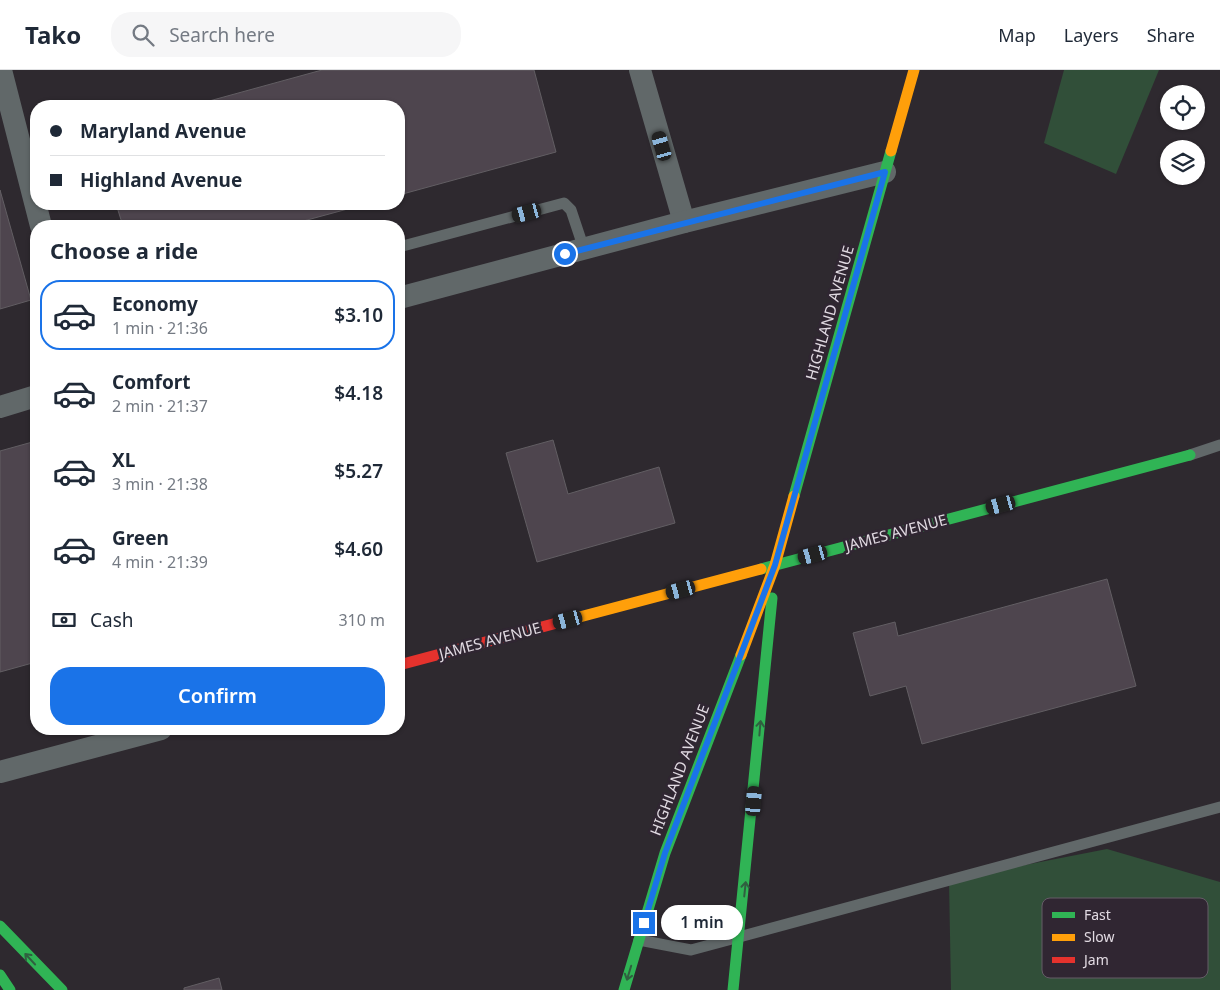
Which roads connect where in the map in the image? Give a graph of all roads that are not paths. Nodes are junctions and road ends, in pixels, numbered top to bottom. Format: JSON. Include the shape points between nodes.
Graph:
{"nodes":[{"id":1,"x":1,"y":70,"type":"edge"},
{"id":2,"x":640,"y":70,"type":"edge"},
{"id":3,"x":914,"y":70,"type":"edge"},
{"id":4,"x":885,"y":172,"type":"junction"},
{"id":5,"x":30,"y":183,"type":"edge"},
{"id":6,"x":684,"y":222,"type":"junction"},
{"id":7,"x":405,"y":245,"type":"edge"},
{"id":8,"x":584,"y":249,"type":"junction"},
{"id":9,"x":405,"y":296,"type":"edge"},
{"id":10,"x":30,"y":398,"type":"edge"},
{"id":11,"x":0,"y":407,"type":"edge"},
{"id":12,"x":1220,"y":445,"type":"edge"},
{"id":13,"x":1190,"y":455,"type":"joint"},
{"id":14,"x":775,"y":565,"type":"junction"},
{"id":15,"x":405,"y":663,"type":"edge"},
{"id":16,"x":138,"y":735,"type":"edge"},
{"id":17,"x":0,"y":772,"type":"edge"},
{"id":18,"x":1220,"y":807,"type":"edge"},
{"id":19,"x":0,"y":926,"type":"edge"},
{"id":20,"x":740,"y":938,"type":"junction"},
{"id":21,"x":639,"y":940,"type":"junction"},
{"id":22,"x":0,"y":975,"type":"edge"},
{"id":23,"x":10,"y":990,"type":"edge"},
{"id":24,"x":62,"y":990,"type":"edge"},
{"id":25,"x":624,"y":990,"type":"edge"},
{"id":26,"x":733,"y":990,"type":"edge"}],
"edges":[{"from":1,"to":5,"type":"street"},
{"from":2,"to":6,"type":"street"},
{"from":3,"to":4,"type":"street","name":"HIGHLAND AVENUE"},
{"from":4,"to":6,"type":"street"},
{"from":4,"to":14,"type":"street","name":"HIGHLAND AVENUE"},
{"from":6,"to":8,"type":"street"},
{"from":7,"to":8,"type":"lane","via":[[564,203],[571,210]]},
{"from":8,"to":9,"type":"street"},
{"from":10,"to":11,"type":"street"},
{"from":12,"to":13,"type":"lane"},
{"from":13,"to":14,"type":"street","name":"JAMES AVENUE"},
{"from":14,"to":15,"type":"street","name":"JAMES AVENUE"},
{"from":20,"to":14,"type":"street","name":"HIGHLAND AVENUE","one_way":true},
{"from":14,"to":21,"type":"street","name":"HIGHLAND AVENUE","via":[[665,853]]},
{"from":16,"to":17,"type":"street"},
{"from":18,"to":20,"type":"lane"},
{"from":24,"to":19,"type":"street","one_way":true},
{"from":20,"to":21,"type":"lane","via":[[691,950]]},
{"from":20,"to":26,"type":"street","name":"HIGHLAND AVENUE"},
{"from":21,"to":25,"type":"street","name":"HIGHLAND AVENUE","one_way":true},
{"from":22,"to":23,"type":"street"}]}
